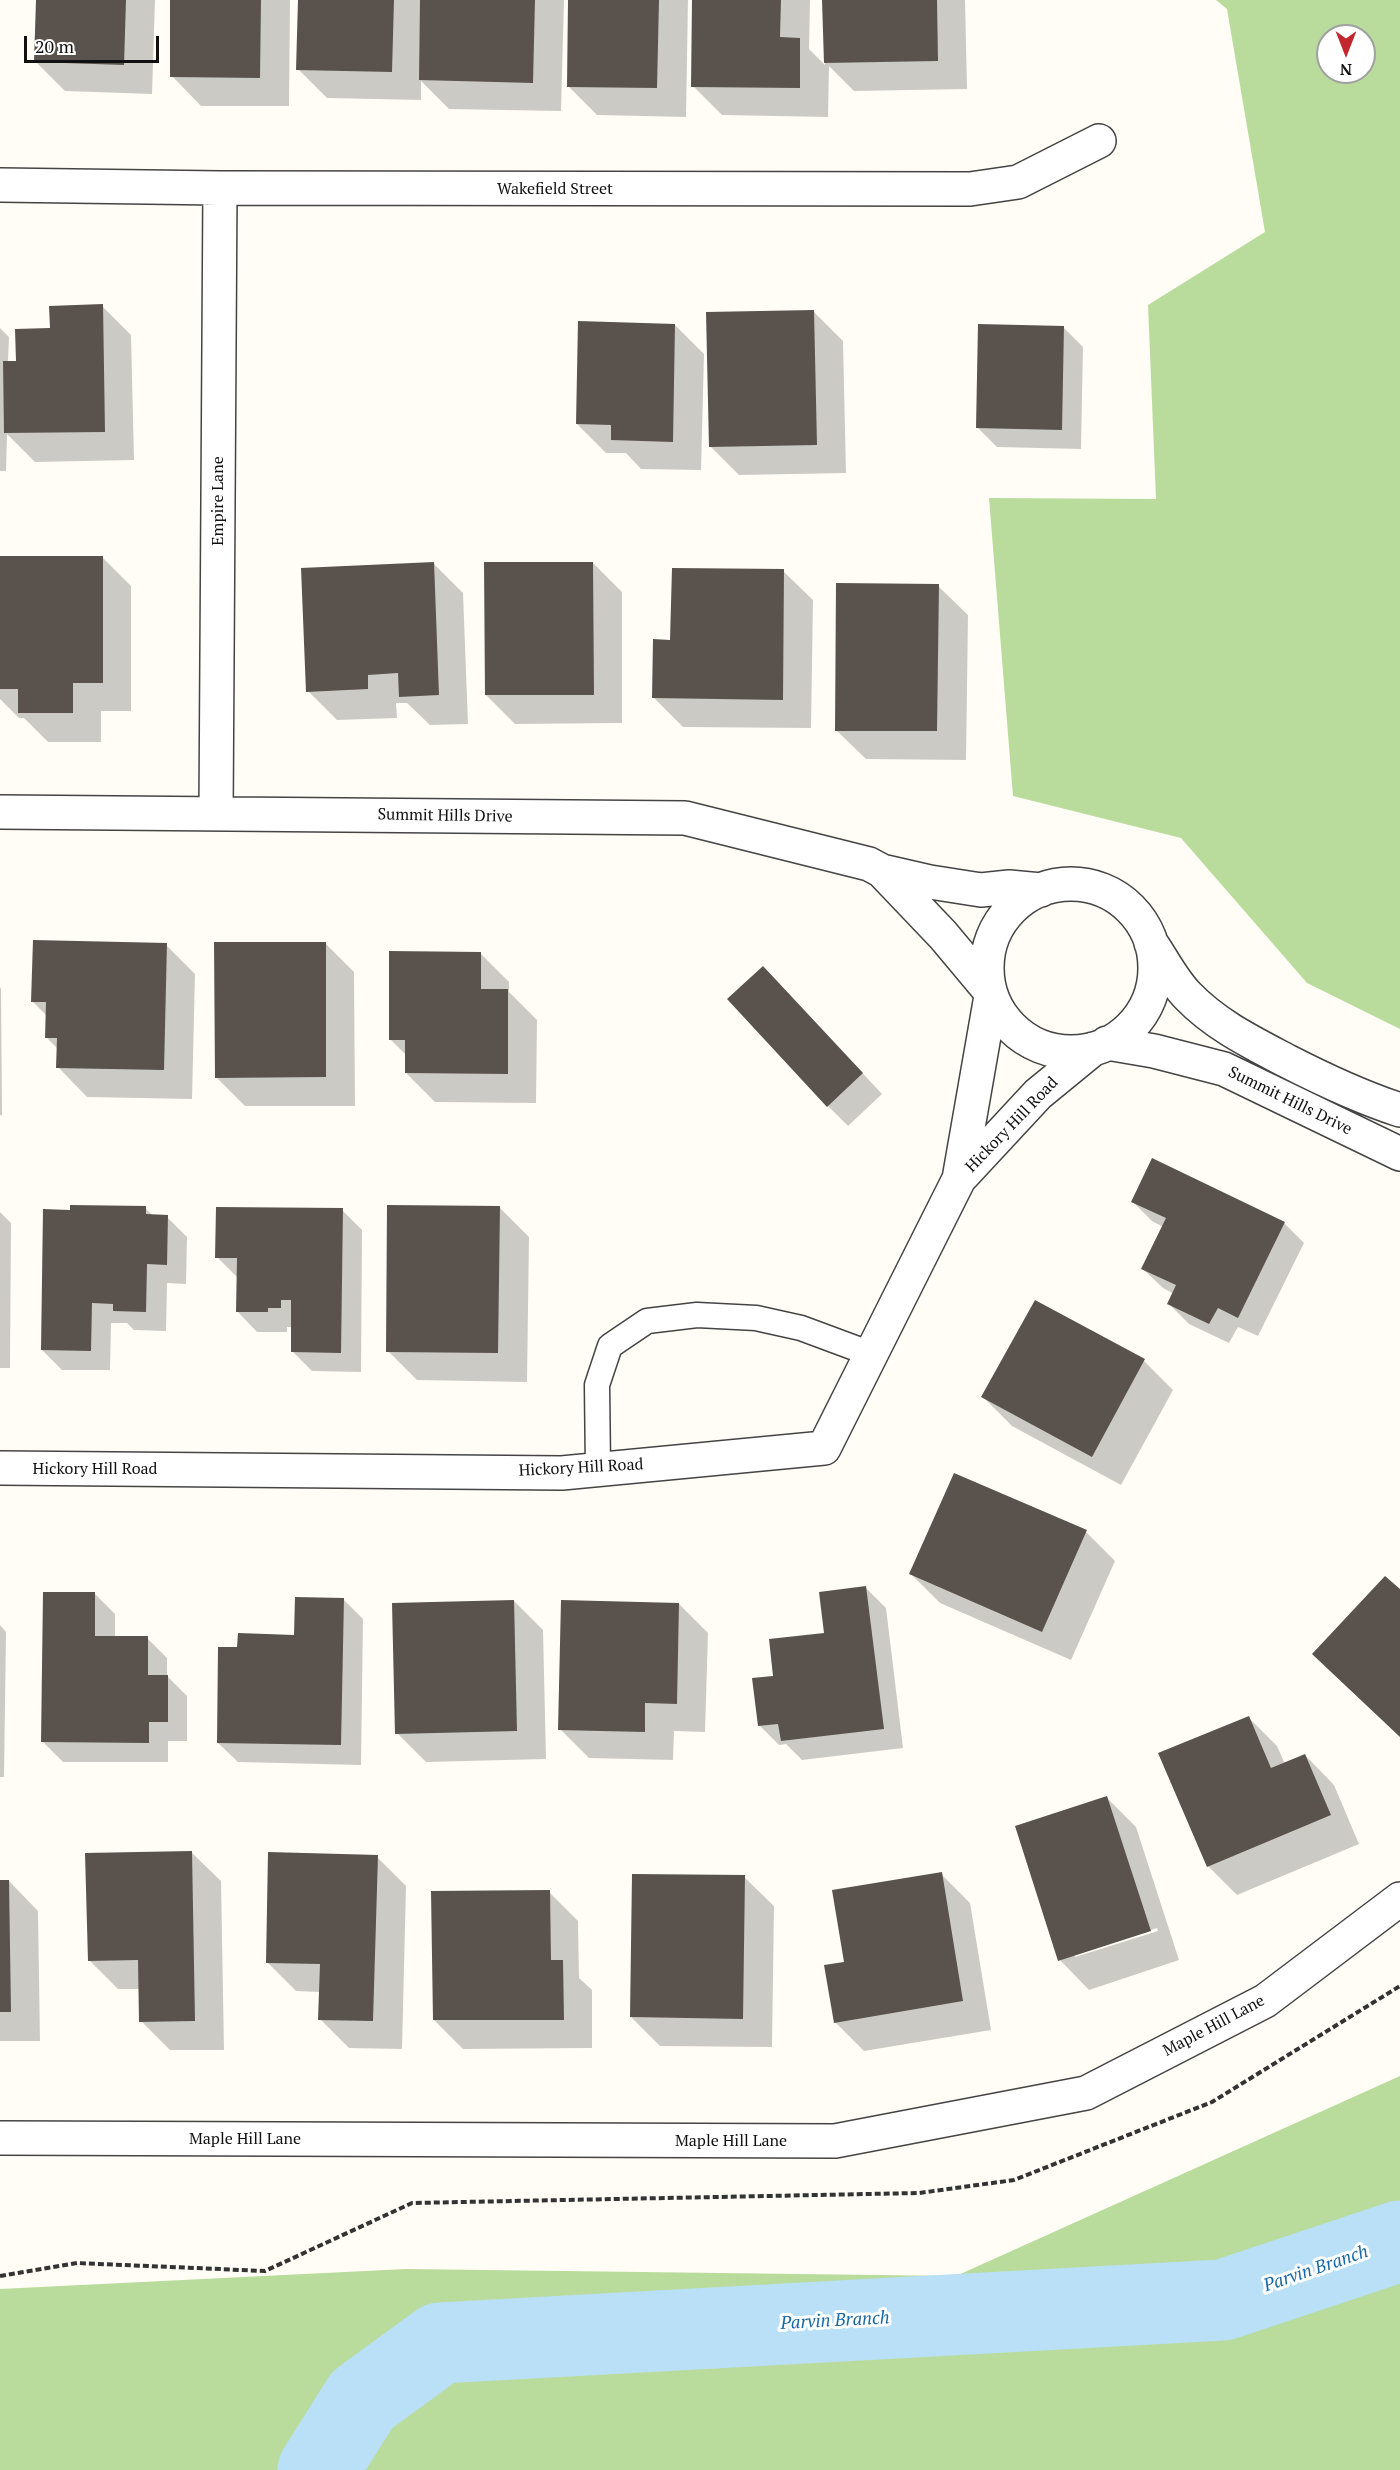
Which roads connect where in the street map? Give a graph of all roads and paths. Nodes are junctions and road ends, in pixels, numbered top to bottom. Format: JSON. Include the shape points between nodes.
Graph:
{"nodes":[{"id":1,"x":1099,"y":141,"type":"dead end"},
{"id":2,"x":0,"y":185,"type":"edge"},
{"id":3,"x":220,"y":188,"type":"junction"},
{"id":4,"x":0,"y":812,"type":"edge"},
{"id":5,"x":216,"y":813,"type":"junction"},
{"id":6,"x":882,"y":871,"type":"junction"},
{"id":7,"x":1041,"y":890,"type":"junction"},
{"id":8,"x":1150,"y":941,"type":"junction"},
{"id":9,"x":990,"y":993,"type":"junction"},
{"id":10,"x":1100,"y":1046,"type":"junction"},
{"id":11,"x":1400,"y":1110,"type":"edge"},
{"id":12,"x":1400,"y":1155,"type":"edge"},
{"id":13,"x":959,"y":1179,"type":"junction"},
{"id":14,"x":871,"y":1354,"type":"junction"},
{"id":15,"x":0,"y":1468,"type":"edge"},
{"id":16,"x":598,"y":1469,"type":"junction"},
{"id":17,"x":1400,"y":1899,"type":"edge"},
{"id":18,"x":0,"y":2138,"type":"edge"}],
"edges":[{"from":1,"to":3,"type":"street","name":"Wakefield Street","via":[[1018,182],[970,189]]},
{"from":2,"to":3,"type":"street","name":"Wakefield Street"},
{"from":3,"to":5,"type":"street","name":"Empire Lane"},
{"from":4,"to":5,"type":"street","name":"Summit Hills Drive"},
{"from":5,"to":6,"type":"street","name":"Summit Hills Drive","via":[[686,818],[869,864]]},
{"from":6,"to":7,"type":"street","name":"Summit Hills Drive","via":[[981,890]]},
{"from":6,"to":9,"type":"street","name":"Summit Hills Drive","via":[[943,935]]},
{"from":7,"to":8,"type":"street","via":[[1058,884],[1076,884],[1110,893],[1132,911]]},
{"from":7,"to":9,"type":"street","via":[[1016,904],[997,927],[987,955]]},
{"from":8,"to":10,"type":"street","via":[[1154,975],[1149,998],[1131,1027]]},
{"from":8,"to":11,"type":"street","name":"Summit Hills Drive","via":[[1186,994],[1240,1037],[1362,1098]]},
{"from":9,"to":10,"type":"street","via":[[1013,1030],[1033,1043],[1067,1052]]},
{"from":9,"to":13,"type":"street","name":"Hickory Hill Road"},
{"from":10,"to":12,"type":"street","name":"Summit Hills Drive","via":[[1154,1051],[1224,1069]]},
{"from":10,"to":13,"type":"street","name":"Hickory Hill Road","via":[[1038,1094]]},
{"from":13,"to":14,"type":"street","name":"Hickory Hill Road"},
{"from":14,"to":16,"type":"street","name":"Hickory Hill Road","via":[[824,1448]]},
{"from":14,"to":16,"type":"lane","via":[[801,1328],[756,1318],[698,1315],[647,1321],[610,1346],[597,1385]]},
{"from":15,"to":16,"type":"street","name":"Hickory Hill Road","via":[[550,1473]]},
{"from":17,"to":18,"type":"street","name":"Maple Hill Lane","via":[[1265,2001],[1086,2093],[835,2141]]}]}
